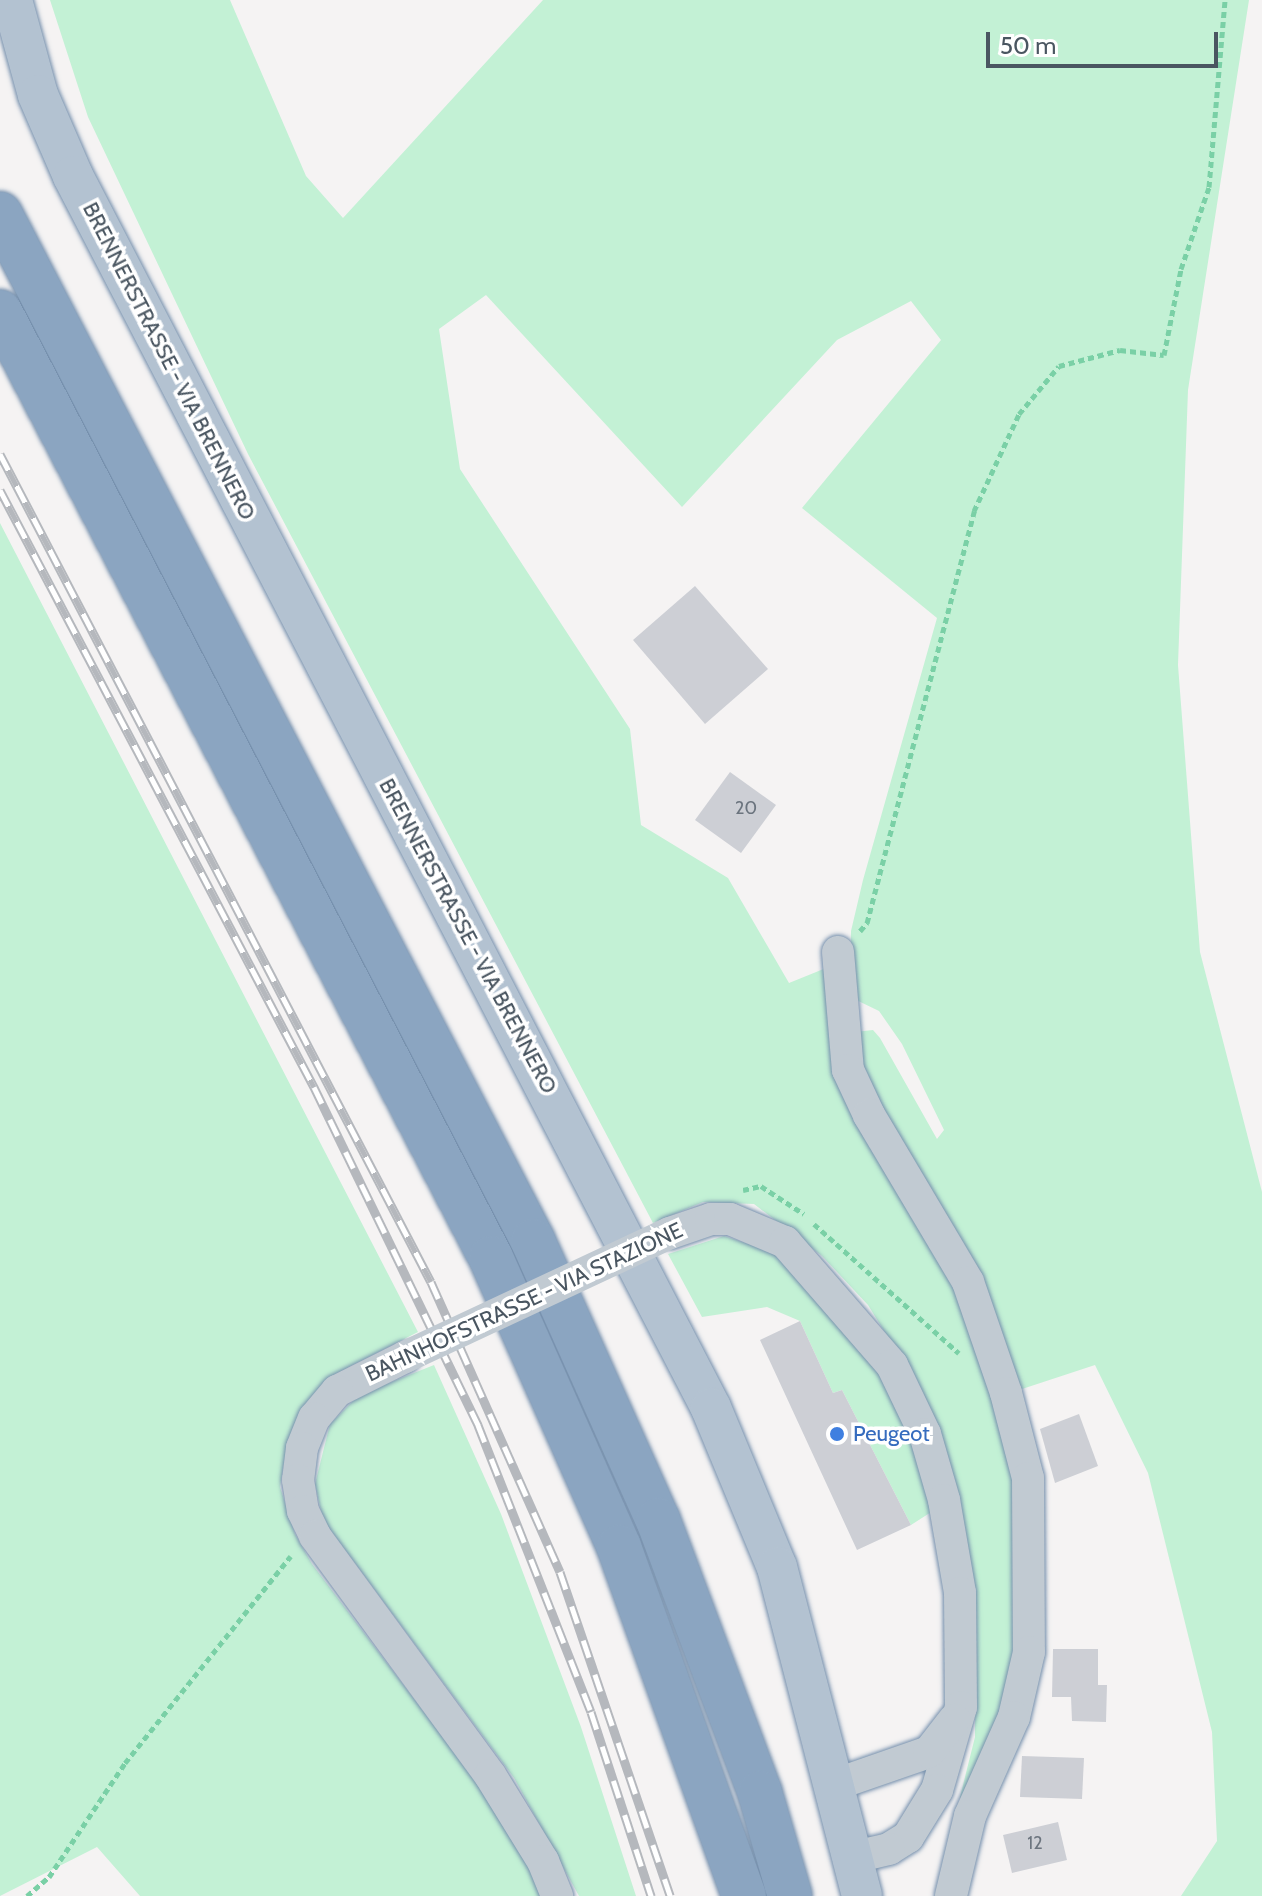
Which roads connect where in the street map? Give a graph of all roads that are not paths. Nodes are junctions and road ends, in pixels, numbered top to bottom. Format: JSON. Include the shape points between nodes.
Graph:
{"nodes":[{"id":1,"x":12,"y":0,"type":"edge"},
{"id":2,"x":0,"y":214,"type":"edge"},
{"id":3,"x":0,"y":312,"type":"edge"},
{"id":4,"x":838,"y":952,"type":"road end"},
{"id":5,"x":961,"y":1707,"type":"junction"},
{"id":6,"x":834,"y":1785,"type":"junction"},
{"id":7,"x":853,"y":1857,"type":"junction"},
{"id":8,"x":557,"y":1896,"type":"edge"},
{"id":9,"x":744,"y":1896,"type":"edge"},
{"id":10,"x":790,"y":1896,"type":"edge"},
{"id":11,"x":862,"y":1896,"type":"edge"},
{"id":12,"x":951,"y":1896,"type":"edge"}],
"edges":[{"from":1,"to":6,"type":"main road","name":"BRENNERSTRASSE - VIA BRENNERO","via":[[38,95],[73,176],[711,1408],[777,1567]]},
{"from":2,"to":10,"type":"highway","via":[[533,1241],[658,1520],[760,1793]]},
{"from":3,"to":9,"type":"highway","via":[[491,1258],[619,1547]]},
{"from":4,"to":12,"type":"street","via":[[844,1053],[854,1087],[968,1282],[998,1366],[1028,1478],[1029,1652],[1014,1717],[970,1816]]},
{"from":5,"to":6,"type":"street","via":[[929,1752]]},
{"from":5,"to":7,"type":"street","via":[[937,1790],[908,1837],[889,1849]]},
{"from":5,"to":8,"type":"street","name":"BAHNHOFSTRASSE - VIA STAZIONE","bridge":true,"via":[[960,1593],[944,1500],[925,1434],[892,1365],[785,1242],[730,1219],[700,1221],[670,1233],[337,1391],[314,1418],[302,1448],[298,1480],[315,1536],[490,1775],[543,1861]]},
{"from":6,"to":7,"type":"main road","name":"BRENNERSTRASSE - VIA BRENNERO"},
{"from":7,"to":11,"type":"main road","name":"BRENNERSTRASSE - VIA BRENNERO"}]}
